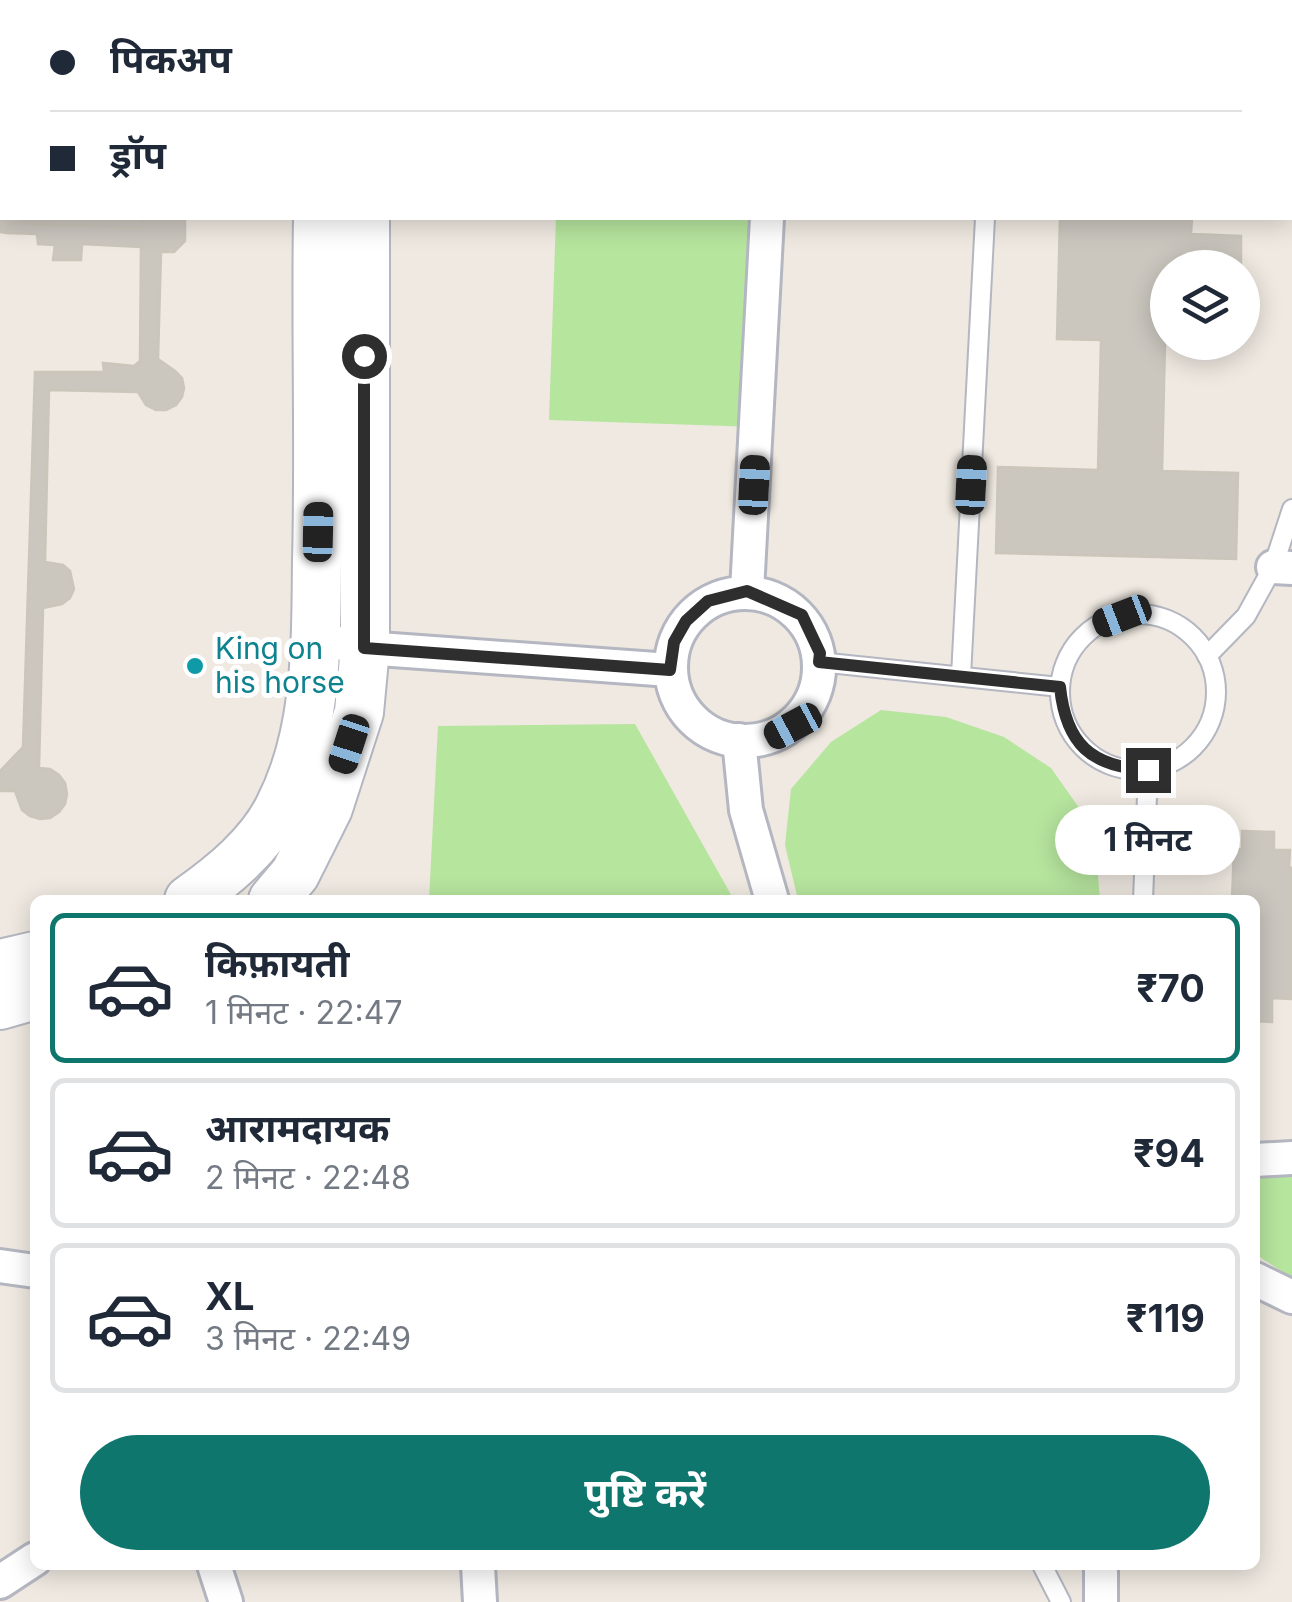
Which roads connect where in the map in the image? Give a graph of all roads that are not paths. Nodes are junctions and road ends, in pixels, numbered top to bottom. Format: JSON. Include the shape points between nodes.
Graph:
{"nodes":[{"id":1,"x":318,"y":220,"type":"edge"},
{"id":2,"x":365,"y":220,"type":"edge"},
{"id":3,"x":767,"y":220,"type":"edge"},
{"id":4,"x":985,"y":220,"type":"edge"},
{"id":5,"x":1292,"y":509,"type":"edge"},
{"id":6,"x":1282,"y":568,"type":"edge"},
{"id":7,"x":747,"y":591,"type":"junction"},
{"id":8,"x":316,"y":638,"type":"junction"},
{"id":9,"x":364,"y":648,"type":"junction"},
{"id":10,"x":1207,"y":656,"type":"junction"},
{"id":11,"x":819,"y":662,"type":"junction"},
{"id":12,"x":670,"y":670,"type":"junction"},
{"id":13,"x":961,"y":676,"type":"junction"},
{"id":14,"x":1060,"y":687,"type":"junction"},
{"id":15,"x":739,"y":740,"type":"junction"},
{"id":16,"x":1148,"y":770,"type":"junction"},
{"id":17,"x":196,"y":895,"type":"edge"},
{"id":18,"x":277,"y":895,"type":"edge"},
{"id":19,"x":771,"y":895,"type":"edge"},
{"id":20,"x":1143,"y":895,"type":"edge"},
{"id":21,"x":30,"y":957,"type":"edge"},
{"id":22,"x":0,"y":964,"type":"edge"},
{"id":23,"x":30,"y":996,"type":"edge"},
{"id":24,"x":0,"y":1005,"type":"edge"},
{"id":25,"x":1292,"y":1158,"type":"edge"},
{"id":26,"x":1260,"y":1160,"type":"edge"},
{"id":27,"x":0,"y":1266,"type":"edge"},
{"id":28,"x":30,"y":1270,"type":"edge"},
{"id":29,"x":1260,"y":1281,"type":"edge"},
{"id":30,"x":1292,"y":1298,"type":"edge"},
{"id":31,"x":30,"y":1562,"type":"edge"},
{"id":32,"x":216,"y":1570,"type":"edge"},
{"id":33,"x":478,"y":1570,"type":"edge"},
{"id":34,"x":1045,"y":1570,"type":"edge"},
{"id":35,"x":1101,"y":1570,"type":"edge"},
{"id":36,"x":0,"y":1582,"type":"edge"},
{"id":37,"x":226,"y":1602,"type":"edge"},
{"id":38,"x":480,"y":1602,"type":"edge"},
{"id":39,"x":1061,"y":1602,"type":"edge"},
{"id":40,"x":1100,"y":1602,"type":"edge"}],
"edges":[{"from":1,"to":8,"type":"street"},
{"from":2,"to":9,"type":"street"},
{"from":3,"to":7,"type":"street"},
{"from":4,"to":13,"type":"lane"},
{"from":5,"to":6,"type":"lane"},
{"from":6,"to":10,"type":"lane"},
{"from":7,"to":11,"type":"street","via":[[802,615]]},
{"from":7,"to":12,"type":"street","via":[[708,601],[686,621]]},
{"from":8,"to":9,"type":"street"},
{"from":8,"to":17,"type":"street","via":[[306,732],[278,811],[221,877]]},
{"from":9,"to":12,"type":"street"},
{"from":9,"to":18,"type":"street","via":[[360,712],[328,808]]},
{"from":10,"to":14,"type":"lane","via":[[1171,621],[1122,616],[1079,641]]},
{"from":10,"to":16,"type":"lane","via":[[1216,679],[1208,728],[1193,748]]},
{"from":11,"to":13,"type":"lane"},
{"from":11,"to":15,"type":"street","via":[[814,700],[793,726],[768,740]]},
{"from":12,"to":15,"type":"street","via":[[675,695],[703,730]]},
{"from":13,"to":14,"type":"lane"},
{"from":14,"to":16,"type":"lane","via":[[1062,714],[1095,758]]},
{"from":15,"to":19,"type":"street","via":[[746,810]]},
{"from":16,"to":20,"type":"lane"},
{"from":21,"to":22,"type":"street"},
{"from":23,"to":24,"type":"street"},
{"from":25,"to":26,"type":"street"},
{"from":27,"to":28,"type":"street"},
{"from":29,"to":30,"type":"street"},
{"from":31,"to":36,"type":"street"},
{"from":32,"to":37,"type":"street"},
{"from":33,"to":38,"type":"street"},
{"from":34,"to":39,"type":"lane"},
{"from":35,"to":40,"type":"street"}]}
